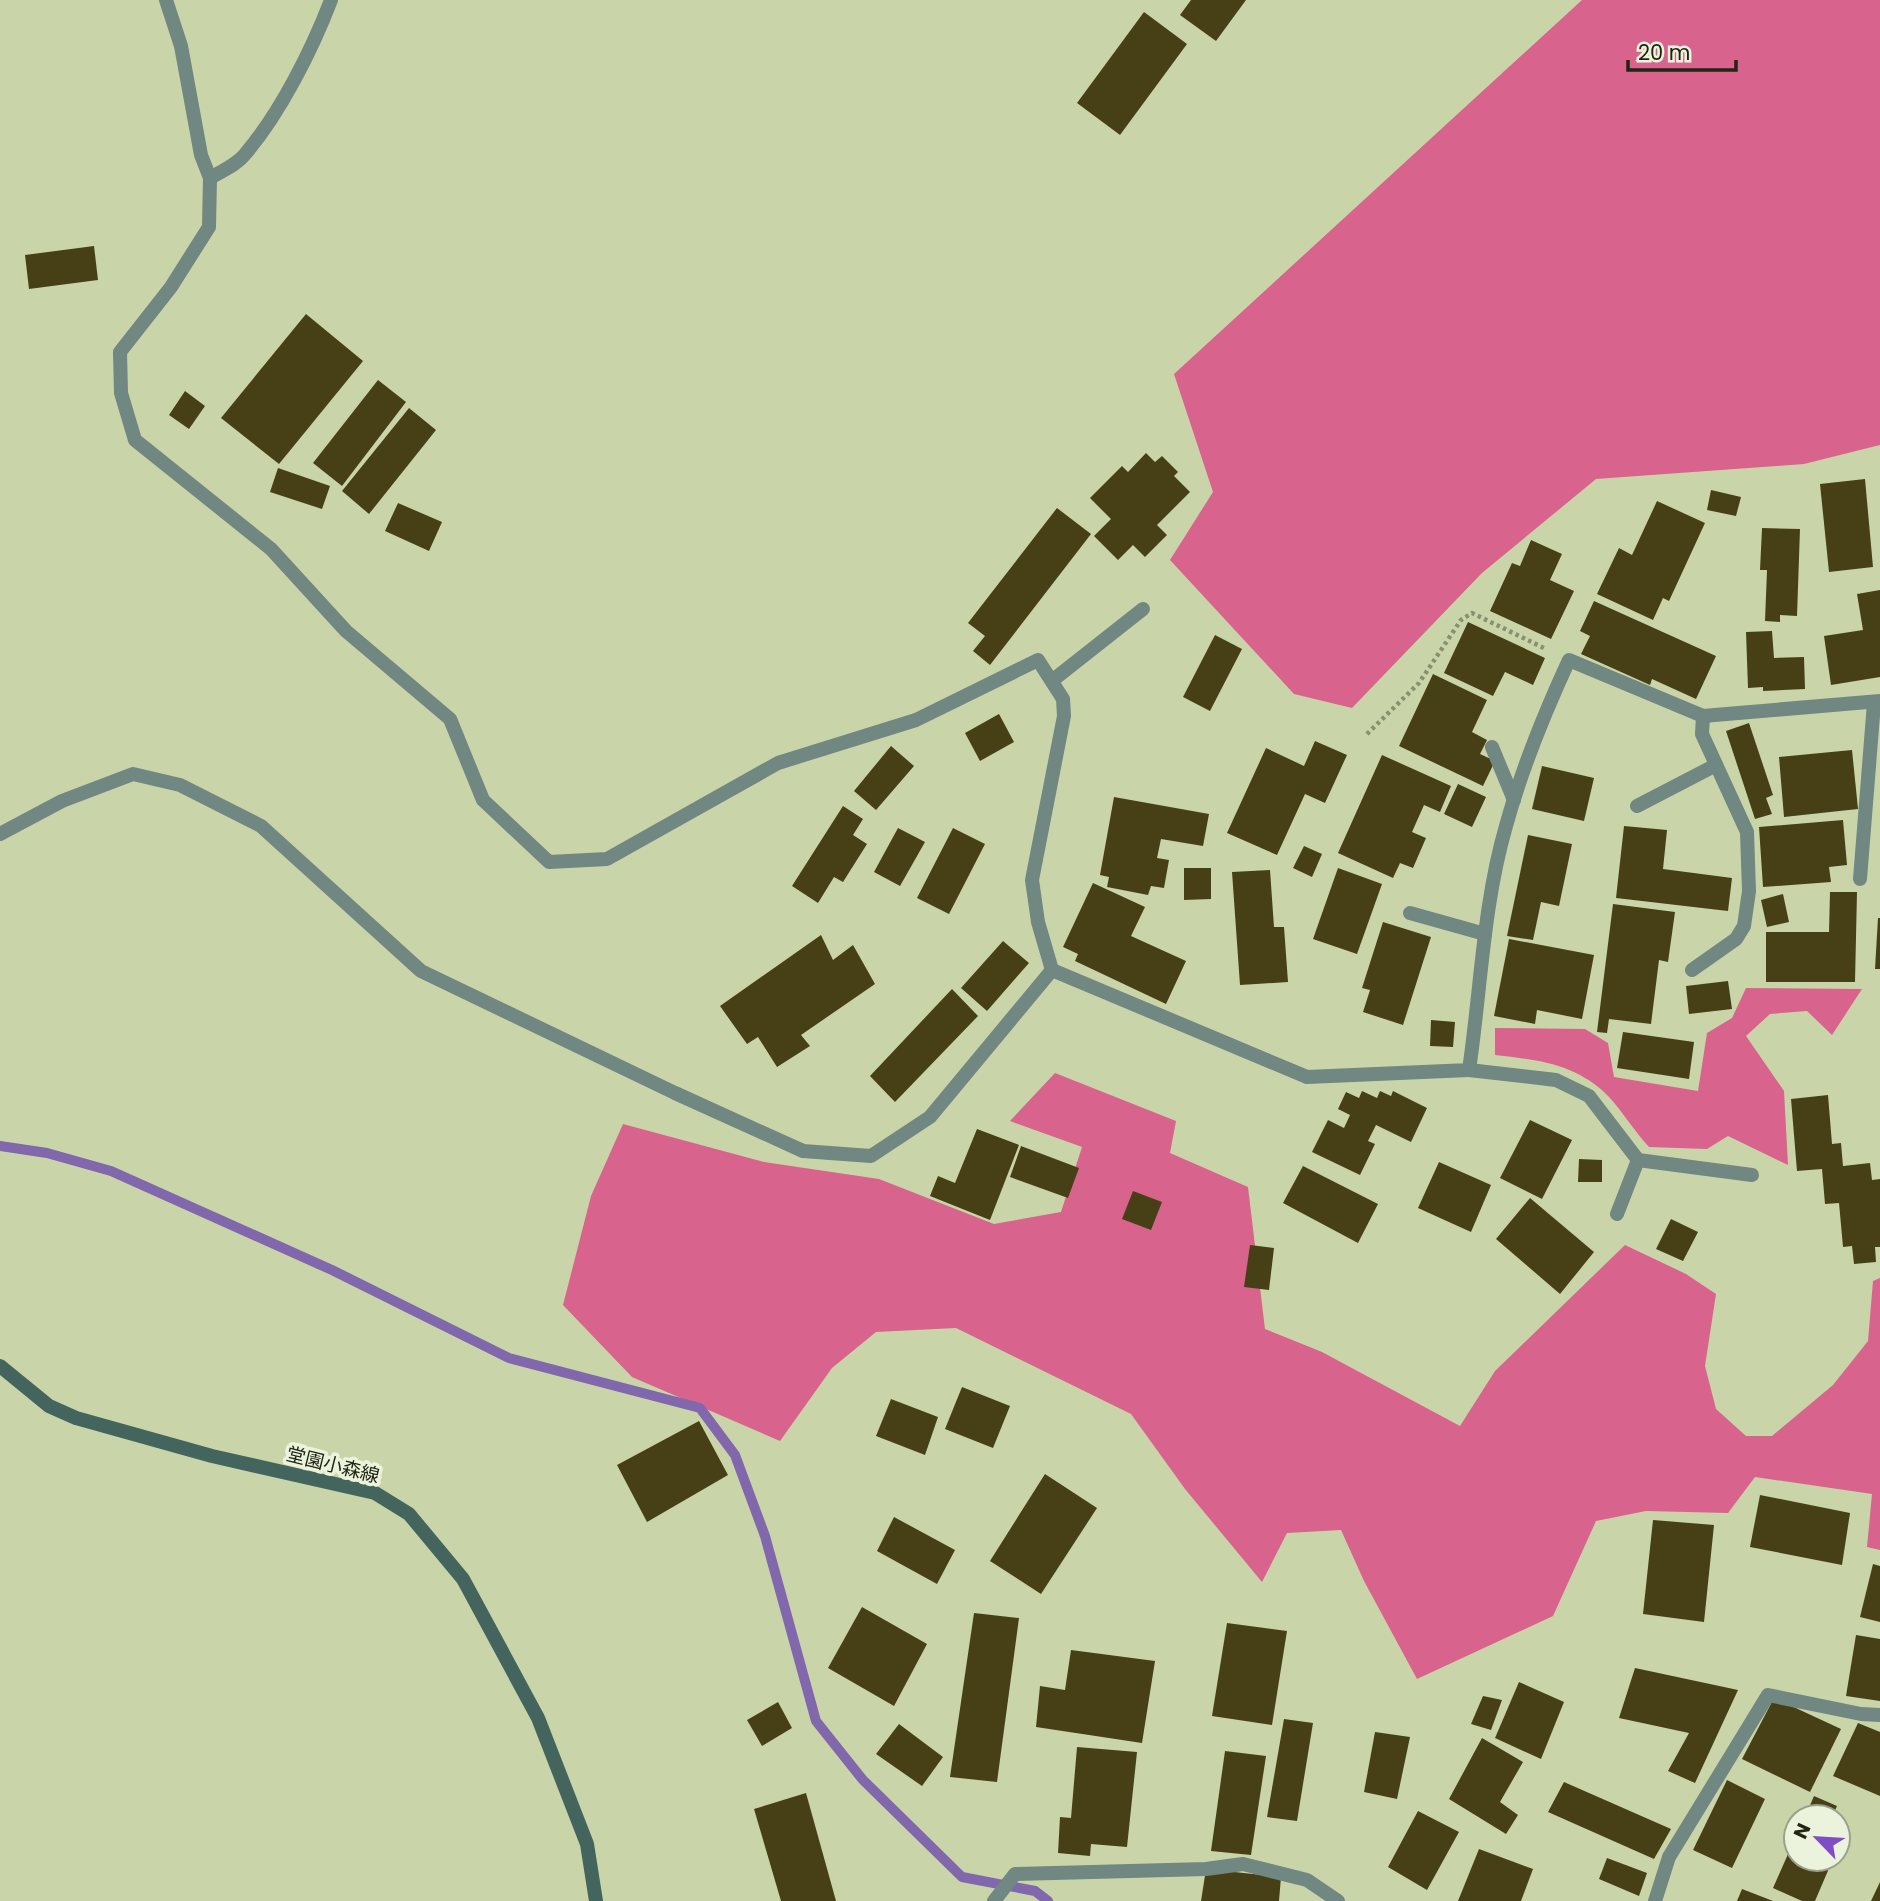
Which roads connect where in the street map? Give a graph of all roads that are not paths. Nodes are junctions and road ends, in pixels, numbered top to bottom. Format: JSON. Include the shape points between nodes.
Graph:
{"nodes":[{"id":1,"x":166,"y":0,"type":"edge"},
{"id":2,"x":331,"y":0,"type":"edge"},
{"id":3,"x":210,"y":178,"type":"junction"},
{"id":4,"x":1143,"y":609,"type":"dead end"},
{"id":5,"x":1053,"y":680,"type":"junction"},
{"id":6,"x":1877,"y":702,"type":"edge"},
{"id":7,"x":1703,"y":716,"type":"junction"},
{"id":8,"x":1492,"y":747,"type":"dead end"},
{"id":9,"x":1716,"y":765,"type":"junction"},
{"id":10,"x":1514,"y":800,"type":"junction"},
{"id":11,"x":1637,"y":806,"type":"dead end"},
{"id":12,"x":0,"y":834,"type":"edge"},
{"id":13,"x":1860,"y":879,"type":"dead end"},
{"id":14,"x":1410,"y":914,"type":"dead end"},
{"id":15,"x":1485,"y":934,"type":"junction"},
{"id":16,"x":1052,"y":970,"type":"junction"},
{"id":17,"x":1692,"y":970,"type":"dead end"},
{"id":18,"x":1469,"y":1070,"type":"junction"},
{"id":19,"x":1638,"y":1160,"type":"junction"},
{"id":20,"x":1752,"y":1175,"type":"dead end"},
{"id":21,"x":1617,"y":1214,"type":"dead end"},
{"id":22,"x":0,"y":1366,"type":"edge"},
{"id":23,"x":1880,"y":1715,"type":"edge"},
{"id":24,"x":596,"y":1901,"type":"edge"},
{"id":25,"x":994,"y":1901,"type":"edge"},
{"id":26,"x":1338,"y":1901,"type":"edge"},
{"id":27,"x":1655,"y":1901,"type":"edge"}],
"edges":[{"from":1,"to":3,"type":"street","via":[[181,46],[201,155]]},
{"from":2,"to":3,"type":"street","via":[[273,114],[245,156]]},
{"from":3,"to":5,"type":"street","via":[[209,227],[172,287],[120,352],[121,393],[135,440],[271,549],[346,631],[450,719],[483,800],[550,862],[607,859],[778,762],[916,720],[1038,660]]},
{"from":4,"to":5,"type":"street"},
{"from":5,"to":16,"type":"street","via":[[1063,699],[1064,716],[1032,880]]},
{"from":6,"to":7,"type":"street"},
{"from":6,"to":13,"type":"street"},
{"from":7,"to":9,"type":"street","via":[[1702,734]]},
{"from":7,"to":10,"type":"street","via":[[1569,660],[1532,742]]},
{"from":8,"to":10,"type":"street"},
{"from":9,"to":11,"type":"street"},
{"from":9,"to":17,"type":"street","via":[[1746,832],[1749,891],[1744,926],[1736,939]]},
{"from":10,"to":15,"type":"street"},
{"from":12,"to":16,"type":"street","via":[[62,801],[133,774],[180,785],[261,826],[421,971],[803,1151],[871,1156],[930,1116]]},
{"from":14,"to":15,"type":"street"},
{"from":15,"to":18,"type":"street"},
{"from":16,"to":18,"type":"street","via":[[1307,1077]]},
{"from":18,"to":19,"type":"street","via":[[1556,1080],[1589,1097]]},
{"from":19,"to":20,"type":"street"},
{"from":19,"to":21,"type":"street"},
{"from":22,"to":24,"type":"main road","name":"堂園小森線","via":[[49,1406],[76,1418],[212,1456],[375,1493],[409,1514],[463,1579],[538,1718],[587,1844]]},
{"from":23,"to":27,"type":"street","via":[[1768,1695],[1669,1857]]},
{"from":25,"to":26,"type":"street","via":[[1015,1874],[1243,1864],[1307,1880]]}]}
